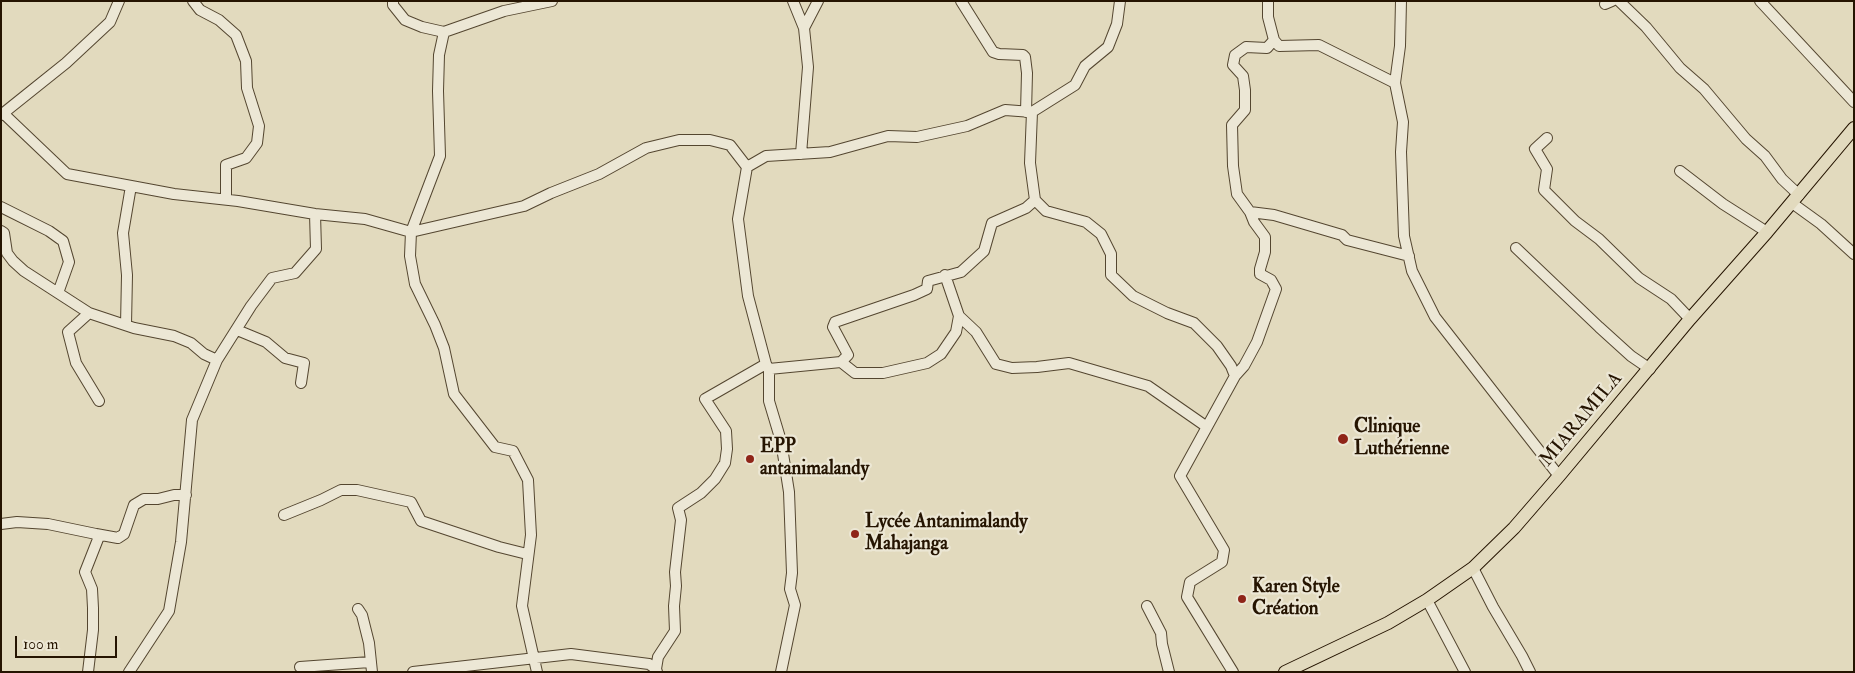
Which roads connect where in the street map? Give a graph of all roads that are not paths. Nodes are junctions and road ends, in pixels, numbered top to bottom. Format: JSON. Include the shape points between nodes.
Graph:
{"nodes":[{"id":1,"x":119,"y":1,"type":"edge"},
{"id":2,"x":193,"y":1,"type":"edge"},
{"id":3,"x":393,"y":1,"type":"edge"},
{"id":4,"x":793,"y":1,"type":"edge"},
{"id":5,"x":818,"y":1,"type":"edge"},
{"id":6,"x":961,"y":1,"type":"edge"},
{"id":7,"x":1120,"y":1,"type":"edge"},
{"id":8,"x":1268,"y":1,"type":"edge"},
{"id":9,"x":1401,"y":1,"type":"edge"},
{"id":10,"x":1619,"y":1,"type":"edge"},
{"id":11,"x":1760,"y":1,"type":"edge"},
{"id":12,"x":545,"y":2,"type":"edge"},
{"id":13,"x":804,"y":28,"type":"junction"},
{"id":14,"x":444,"y":32,"type":"junction"},
{"id":15,"x":1274,"y":40,"type":"junction"},
{"id":16,"x":1395,"y":83,"type":"junction"},
{"id":17,"x":1854,"y":102,"type":"edge"},
{"id":18,"x":1029,"y":112,"type":"junction"},
{"id":19,"x":3,"y":114,"type":"edge"},
{"id":20,"x":1854,"y":128,"type":"edge"},
{"id":21,"x":1547,"y":138,"type":"dead end"},
{"id":22,"x":801,"y":154,"type":"junction"},
{"id":23,"x":747,"y":167,"type":"junction"},
{"id":24,"x":1680,"y":171,"type":"dead end"},
{"id":25,"x":131,"y":186,"type":"junction"},
{"id":26,"x":1795,"y":199,"type":"junction"},
{"id":27,"x":226,"y":200,"type":"junction"},
{"id":28,"x":1035,"y":200,"type":"junction"},
{"id":29,"x":1,"y":206,"type":"edge"},
{"id":30,"x":1250,"y":212,"type":"junction"},
{"id":31,"x":315,"y":214,"type":"junction"},
{"id":32,"x":1,"y":231,"type":"edge"},
{"id":33,"x":411,"y":232,"type":"junction"},
{"id":34,"x":1767,"y":232,"type":"junction"},
{"id":35,"x":1516,"y":248,"type":"dead end"},
{"id":36,"x":1854,"y":254,"type":"edge"},
{"id":37,"x":1409,"y":256,"type":"junction"},
{"id":38,"x":945,"y":275,"type":"junction"},
{"id":39,"x":58,"y":293,"type":"junction"},
{"id":40,"x":89,"y":313,"type":"junction"},
{"id":41,"x":959,"y":316,"type":"junction"},
{"id":42,"x":1690,"y":319,"type":"junction"},
{"id":43,"x":126,"y":325,"type":"junction"},
{"id":44,"x":236,"y":330,"type":"junction"},
{"id":45,"x":217,"y":360,"type":"junction"},
{"id":46,"x":841,"y":362,"type":"junction"},
{"id":47,"x":767,"y":366,"type":"junction"},
{"id":48,"x":1650,"y":369,"type":"junction"},
{"id":49,"x":1236,"y":376,"type":"junction"},
{"id":50,"x":301,"y":383,"type":"dead end"},
{"id":51,"x":100,"y":401,"type":"dead end"},
{"id":52,"x":1207,"y":427,"type":"junction"},
{"id":53,"x":1559,"y":476,"type":"junction"},
{"id":54,"x":186,"y":495,"type":"junction"},
{"id":55,"x":284,"y":514,"type":"dead end"},
{"id":56,"x":1,"y":524,"type":"edge"},
{"id":57,"x":96,"y":534,"type":"junction"},
{"id":58,"x":527,"y":554,"type":"junction"},
{"id":59,"x":1473,"y":568,"type":"junction"},
{"id":60,"x":1428,"y":600,"type":"junction"},
{"id":61,"x":1147,"y":606,"type":"dead end"},
{"id":62,"x":358,"y":609,"type":"dead end"},
{"id":63,"x":534,"y":658,"type":"junction"},
{"id":64,"x":300,"y":667,"type":"dead end"},
{"id":65,"x":371,"y":667,"type":"edge"},
{"id":66,"x":656,"y":670,"type":"edge"},
{"id":67,"x":88,"y":672,"type":"edge"},
{"id":68,"x":129,"y":672,"type":"edge"},
{"id":69,"x":413,"y":672,"type":"edge"},
{"id":70,"x":537,"y":672,"type":"edge"},
{"id":71,"x":781,"y":672,"type":"edge"},
{"id":72,"x":1169,"y":672,"type":"edge"},
{"id":73,"x":1233,"y":672,"type":"edge"},
{"id":74,"x":1284,"y":672,"type":"edge"},
{"id":75,"x":1464,"y":672,"type":"edge"},
{"id":76,"x":1530,"y":672,"type":"edge"}],
"edges":[{"from":1,"to":19,"type":"street","via":[[110,22]]},
{"from":2,"to":27,"type":"street","via":[[200,10],[219,20],[236,35],[246,61],[246,88],[259,126],[257,142],[246,158],[226,165]]},
{"from":3,"to":14,"type":"street","via":[[405,20]]},
{"from":4,"to":13,"type":"street"},
{"from":5,"to":13,"type":"street"},
{"from":6,"to":18,"type":"street","via":[[993,52],[1025,57]]},
{"from":7,"to":18,"type":"street","via":[[1117,24],[1108,47],[1086,66],[1075,85]]},
{"from":8,"to":15,"type":"street","via":[[1268,18]]},
{"from":9,"to":16,"type":"street"},
{"from":10,"to":26,"type":"street","via":[[1765,156]]},
{"from":11,"to":17,"type":"street"},
{"from":12,"to":14,"type":"street","via":[[504,11]]},
{"from":13,"to":22,"type":"street","via":[[808,67]]},
{"from":14,"to":33,"type":"street","via":[[439,64],[440,156]]},
{"from":15,"to":16,"type":"street","via":[[1279,46],[1319,45]]},
{"from":15,"to":30,"type":"street","via":[[1267,48],[1246,47],[1235,55],[1233,66],[1243,76],[1245,110],[1232,126],[1233,166],[1237,194]]},
{"from":16,"to":37,"type":"street","via":[[1403,122],[1404,236]]},
{"from":18,"to":22,"type":"street","via":[[1005,110],[967,126],[918,137],[888,136],[830,152]]},
{"from":18,"to":28,"type":"street"},
{"from":19,"to":25,"type":"street","via":[[67,174]]},
{"from":20,"to":26,"type":"main road","name":"MIARAMILA"},
{"from":21,"to":42,"type":"street","via":[[1535,149],[1547,169],[1544,190],[1639,278],[1671,299]]},
{"from":22,"to":23,"type":"street","via":[[766,156]]},
{"from":23,"to":33,"type":"street","via":[[730,145],[710,140],[679,140],[646,148],[599,174],[524,206]]},
{"from":23,"to":47,"type":"street","via":[[738,219],[748,296]]},
{"from":24,"to":34,"type":"street"},
{"from":25,"to":27,"type":"street"},
{"from":25,"to":43,"type":"street","via":[[123,233],[127,275]]},
{"from":26,"to":34,"type":"main road","name":"MIARAMILA"},
{"from":26,"to":36,"type":"street"},
{"from":27,"to":31,"type":"street"},
{"from":28,"to":38,"type":"street","via":[[1026,208],[992,223],[984,251],[961,272]]},
{"from":28,"to":49,"type":"street","via":[[1046,211],[1086,222],[1101,234],[1111,254],[1111,275],[1133,296],[1194,323],[1217,346]]},
{"from":29,"to":39,"type":"street","via":[[63,241],[69,262]]},
{"from":30,"to":37,"type":"street","via":[[1274,215],[1342,235],[1347,240]]},
{"from":30,"to":49,"type":"street","via":[[1265,236],[1260,274],[1271,280],[1276,289],[1257,342]]},
{"from":31,"to":33,"type":"street","via":[[365,219]]},
{"from":31,"to":44,"type":"street","via":[[316,249],[295,273],[272,278]]},
{"from":32,"to":39,"type":"street","via":[[13,261]]},
{"from":33,"to":58,"type":"street","via":[[410,256],[415,284],[444,348],[454,394],[495,447],[513,451],[528,480],[531,535]]},
{"from":34,"to":42,"type":"main road","name":"MIARAMILA"},
{"from":35,"to":48,"type":"street","via":[[1631,356]]},
{"from":37,"to":53,"type":"street","via":[[1412,271],[1435,317]]},
{"from":38,"to":41,"type":"street"},
{"from":38,"to":46,"type":"street","via":[[928,281],[927,289],[914,295],[835,322],[833,327],[848,355]]},
{"from":39,"to":40,"type":"street"},
{"from":40,"to":43,"type":"street"},
{"from":40,"to":51,"type":"street","via":[[68,332],[76,363]]},
{"from":41,"to":46,"type":"street","via":[[956,332],[941,354],[928,363],[883,373],[855,373]]},
{"from":41,"to":52,"type":"street","via":[[976,332],[996,364],[1037,368],[1069,363],[1148,386]]},
{"from":42,"to":48,"type":"main road","name":"MIARAMILA"},
{"from":43,"to":45,"type":"street","via":[[174,336]]},
{"from":44,"to":45,"type":"street"},
{"from":44,"to":50,"type":"street","via":[[266,342],[285,358],[304,363]]},
{"from":45,"to":54,"type":"street","via":[[192,420]]},
{"from":46,"to":47,"type":"street"},
{"from":47,"to":66,"type":"street","via":[[705,399],[726,431],[725,463],[701,493],[678,508],[675,631],[658,657]]},
{"from":47,"to":71,"type":"street","via":[[769,401],[781,440],[788,492],[790,589],[795,605]]},
{"from":48,"to":53,"type":"main road","name":"MIARAMILA"},
{"from":49,"to":52,"type":"street"},
{"from":52,"to":73,"type":"street","via":[[1180,476],[1224,550],[1222,562],[1190,582],[1187,597]]},
{"from":53,"to":59,"type":"main road","name":"MIARAMILA","via":[[1514,528]]},
{"from":54,"to":57,"type":"street","via":[[144,499],[134,505],[124,534],[118,538]]},
{"from":54,"to":68,"type":"street","via":[[169,611]]},
{"from":55,"to":58,"type":"street","via":[[341,490],[357,490],[411,502],[421,520]]},
{"from":56,"to":57,"type":"street","via":[[48,524]]},
{"from":57,"to":67,"type":"street","via":[[98,539],[85,572],[92,589],[93,630]]},
{"from":58,"to":63,"type":"street","via":[[522,606]]},
{"from":59,"to":60,"type":"main road","name":"MIARAMILA"},
{"from":59,"to":76,"type":"street"},
{"from":60,"to":74,"type":"main road","name":"MIARAMILA","via":[[1388,624]]},
{"from":60,"to":75,"type":"street"},
{"from":61,"to":72,"type":"street","via":[[1161,633]]},
{"from":62,"to":65,"type":"street","via":[[369,643]]},
{"from":63,"to":66,"type":"street","via":[[572,654],[593,656],[649,664]]},
{"from":63,"to":69,"type":"street"},
{"from":63,"to":70,"type":"street"},
{"from":64,"to":65,"type":"street"}]}
